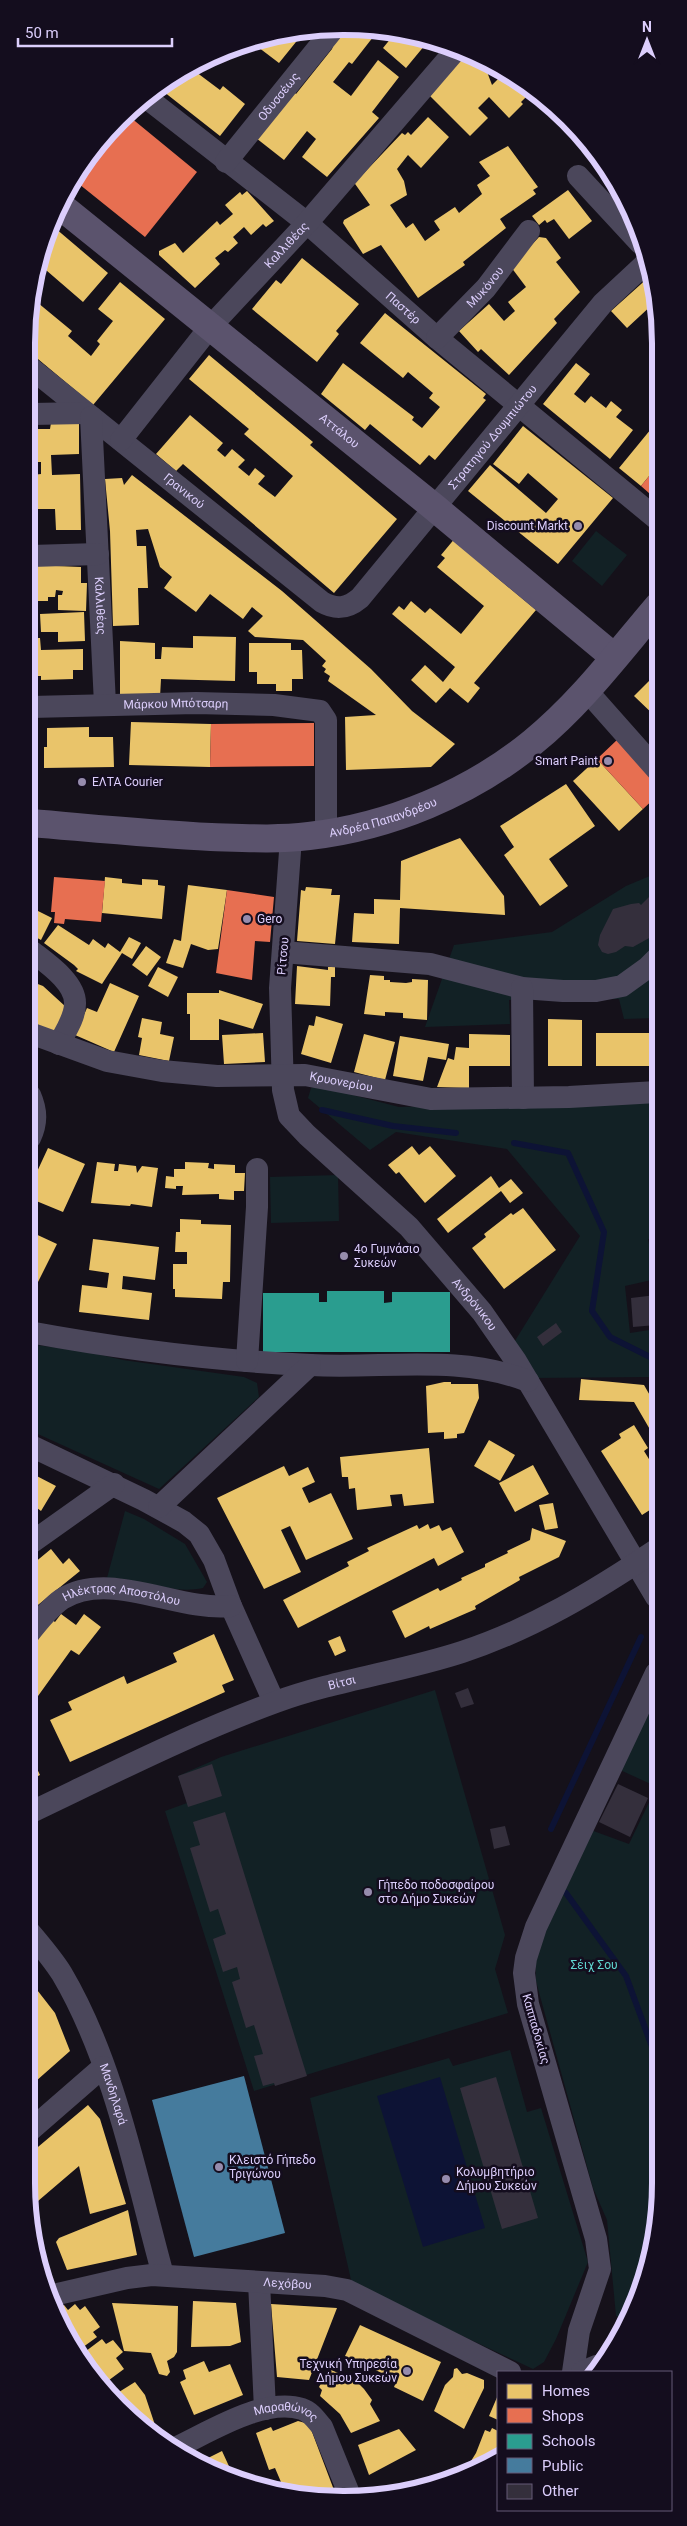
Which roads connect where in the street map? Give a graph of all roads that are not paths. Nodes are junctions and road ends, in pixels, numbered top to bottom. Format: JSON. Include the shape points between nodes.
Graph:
{"nodes":[{"id":1,"x":328,"y":36,"type":"edge"},
{"id":2,"x":452,"y":54,"type":"edge"},
{"id":3,"x":152,"y":102,"type":"edge"},
{"id":4,"x":226,"y":162,"type":"junction"},
{"id":5,"x":578,"y":176,"type":"dead end"},
{"id":6,"x":65,"y":210,"type":"edge"},
{"id":7,"x":307,"y":223,"type":"junction"},
{"id":8,"x":528,"y":231,"type":"dead end"},
{"id":9,"x":633,"y":235,"type":"edge"},
{"id":10,"x":642,"y":267,"type":"edge"},
{"id":11,"x":210,"y":327,"type":"junction"},
{"id":12,"x":437,"y":338,"type":"junction"},
{"id":13,"x":35,"y":371,"type":"edge"},
{"id":14,"x":519,"y":406,"type":"junction"},
{"id":15,"x":35,"y":414,"type":"edge"},
{"id":16,"x":88,"y":415,"type":"junction"},
{"id":17,"x":121,"y":440,"type":"junction"},
{"id":18,"x":435,"y":508,"type":"junction"},
{"id":19,"x":652,"y":515,"type":"edge"},
{"id":20,"x":98,"y":554,"type":"junction"},
{"id":21,"x":35,"y":556,"type":"edge"},
{"id":22,"x":339,"y":608,"type":"joint"},
{"id":23,"x":652,"y":613,"type":"edge"},
{"id":24,"x":614,"y":657,"type":"junction"},
{"id":25,"x":586,"y":691,"type":"junction"},
{"id":26,"x":105,"y":704,"type":"junction"},
{"id":27,"x":35,"y":706,"type":"edge"},
{"id":28,"x":652,"y":764,"type":"edge"},
{"id":29,"x":35,"y":823,"type":"edge"},
{"id":30,"x":326,"y":833,"type":"junction"},
{"id":31,"x":291,"y":838,"type":"junction"},
{"id":32,"x":283,"y":952,"type":"junction"},
{"id":33,"x":35,"y":954,"type":"edge"},
{"id":34,"x":652,"y":962,"type":"edge"},
{"id":35,"x":522,"y":988,"type":"junction"},
{"id":36,"x":35,"y":1035,"type":"edge"},
{"id":37,"x":59,"y":1044,"type":"junction"},
{"id":38,"x":282,"y":1075,"type":"junction"},
{"id":39,"x":652,"y":1092,"type":"edge"},
{"id":40,"x":523,"y":1098,"type":"junction"},
{"id":41,"x":257,"y":1169,"type":"dead end"},
{"id":42,"x":35,"y":1333,"type":"edge"},
{"id":43,"x":247,"y":1360,"type":"junction"},
{"id":44,"x":310,"y":1365,"type":"junction"},
{"id":45,"x":528,"y":1381,"type":"junction"},
{"id":46,"x":35,"y":1448,"type":"edge"},
{"id":47,"x":114,"y":1484,"type":"junction"},
{"id":48,"x":159,"y":1508,"type":"junction"},
{"id":49,"x":35,"y":1539,"type":"edge"},
{"id":50,"x":652,"y":1553,"type":"edge"},
{"id":51,"x":635,"y":1564,"type":"junction"},
{"id":52,"x":652,"y":1591,"type":"edge"},
{"id":53,"x":231,"y":1606,"type":"junction"},
{"id":54,"x":35,"y":1627,"type":"edge"},
{"id":55,"x":652,"y":1681,"type":"edge"},
{"id":56,"x":274,"y":1702,"type":"junction"},
{"id":57,"x":35,"y":1810,"type":"edge"},
{"id":58,"x":35,"y":1939,"type":"edge"},
{"id":59,"x":103,"y":2067,"type":"junction"},
{"id":60,"x":35,"y":2126,"type":"edge"},
{"id":61,"x":163,"y":2275,"type":"junction"},
{"id":62,"x":259,"y":2282,"type":"junction"},
{"id":63,"x":56,"y":2294,"type":"edge"},
{"id":64,"x":508,"y":2371,"type":"edge"},
{"id":65,"x":574,"y":2371,"type":"edge"},
{"id":66,"x":265,"y":2408,"type":"junction"},
{"id":67,"x":181,"y":2445,"type":"edge"},
{"id":68,"x":348,"y":2491,"type":"edge"}],
"edges":[{"from":1,"to":4,"type":"street","name":"Οδυσσέως"},
{"from":2,"to":7,"type":"street","name":"Καλλιθέας"},
{"from":3,"to":4,"type":"street","name":"Παστέρ"},
{"from":4,"to":7,"type":"street","name":"Παστέρ"},
{"from":5,"to":9,"type":"street"},
{"from":6,"to":11,"type":"street","name":"Αττάλου"},
{"from":7,"to":11,"type":"street","name":"Καλλιθέας"},
{"from":7,"to":12,"type":"street","name":"Παστέρ"},
{"from":8,"to":12,"type":"street","name":"Μυκόνου","via":[[486,288]]},
{"from":10,"to":14,"type":"street","name":"Στρατηγού Δουμπιώτου","via":[[603,303]]},
{"from":11,"to":17,"type":"street","name":"Καλλιθέας"},
{"from":11,"to":18,"type":"street","name":"Αττάλου"},
{"from":12,"to":14,"type":"street","name":"Παστέρ"},
{"from":13,"to":16,"type":"street","name":"Γρανικού"},
{"from":14,"to":18,"type":"street","name":"Στρατηγού Δουμπιώτου"},
{"from":14,"to":19,"type":"street","name":"Παστέρ"},
{"from":15,"to":16,"type":"street"},
{"from":16,"to":17,"type":"street","name":"Γρανικού"},
{"from":16,"to":20,"type":"street","name":"Καλλιθέας"},
{"from":17,"to":22,"type":"street","name":"Γρανικού","via":[[322,602]]},
{"from":18,"to":22,"type":"street","name":"Στρατηγού Δουμπιώτου","via":[[360,598]]},
{"from":18,"to":24,"type":"street","name":"Αττάλου"},
{"from":20,"to":21,"type":"street"},
{"from":20,"to":26,"type":"street","name":"Καλλιθέας"},
{"from":23,"to":24,"type":"street","name":"Ανδρέα Παπανδρέου"},
{"from":24,"to":25,"type":"street","name":"Ανδρέα Παπανδρέου"},
{"from":25,"to":28,"type":"street"},
{"from":25,"to":30,"type":"street","name":"Ανδρέα Παπανδρέου","via":[[532,742],[468,785],[401,814]]},
{"from":26,"to":27,"type":"street","name":"Μάρκου Μπότσαρη"},
{"from":26,"to":30,"type":"street","name":"Μάρκου Μπότσαρη","via":[[236,704],[296,706],[320,711],[326,720]]},
{"from":29,"to":31,"type":"street","name":"Ανδρέα Παπανδρέου","via":[[170,835]]},
{"from":30,"to":31,"type":"street","name":"Ανδρέα Παπανδρέου"},
{"from":31,"to":32,"type":"street","name":"Ρίτσου"},
{"from":32,"to":35,"type":"street","via":[[430,964]]},
{"from":32,"to":38,"type":"street","name":"Ρίτσου","via":[[280,988]]},
{"from":33,"to":37,"type":"street","via":[[58,974],[74,995],[73,1013]]},
{"from":34,"to":35,"type":"street","via":[[632,980],[612,990]]},
{"from":35,"to":40,"type":"street"},
{"from":36,"to":37,"type":"street","name":"Κρυονερίου"},
{"from":37,"to":38,"type":"street","name":"Κρυονερίου","via":[[107,1060],[162,1072],[217,1076]]},
{"from":38,"to":40,"type":"street","name":"Κρυονερίου","via":[[305,1075],[431,1099]]},
{"from":38,"to":45,"type":"street","name":"Ανδρόνικου","via":[[284,1101],[295,1124],[424,1242],[482,1312]]},
{"from":39,"to":40,"type":"street","name":"Κρυονερίου"},
{"from":41,"to":43,"type":"street"},
{"from":42,"to":43,"type":"street"},
{"from":43,"to":44,"type":"street"},
{"from":44,"to":45,"type":"street","via":[[466,1365],[497,1370]]},
{"from":44,"to":48,"type":"street"},
{"from":45,"to":51,"type":"street","name":"Ανδρόνικου"},
{"from":46,"to":47,"type":"street"},
{"from":47,"to":48,"type":"street"},
{"from":47,"to":49,"type":"street"},
{"from":48,"to":53,"type":"street","via":[[192,1528],[204,1540]]},
{"from":50,"to":51,"type":"street","name":"Βίτσι"},
{"from":51,"to":52,"type":"street"},
{"from":51,"to":56,"type":"street","name":"Βίτσι","via":[[571,1604],[489,1642]]},
{"from":53,"to":54,"type":"street","name":"Ηλέκτρας Αποστόλου","via":[[199,1605],[120,1590],[93,1590],[64,1598]]},
{"from":53,"to":56,"type":"street"},
{"from":55,"to":65,"type":"street","name":"Καππαδοκίας","via":[[549,1895],[526,1958],[528,2004],[600,2263],[598,2279],[576,2340]]},
{"from":56,"to":57,"type":"street","name":"Βίτσι"},
{"from":58,"to":59,"type":"street","name":"Μανδηλαρά","via":[[61,1972],[74,1996]]},
{"from":59,"to":60,"type":"street"},
{"from":59,"to":61,"type":"street","name":"Μανδηλαρά"},
{"from":61,"to":62,"type":"street","name":"Λεχόβου"},
{"from":61,"to":63,"type":"street","name":"Λεχόβου","via":[[127,2278]]},
{"from":62,"to":64,"type":"street","name":"Λεχόβου","via":[[347,2290]]},
{"from":62,"to":66,"type":"street"},
{"from":66,"to":67,"type":"street","name":"Μαραθώνος"},
{"from":66,"to":68,"type":"street","name":"Μαραθώνος","via":[[302,2409],[316,2419]]}]}
